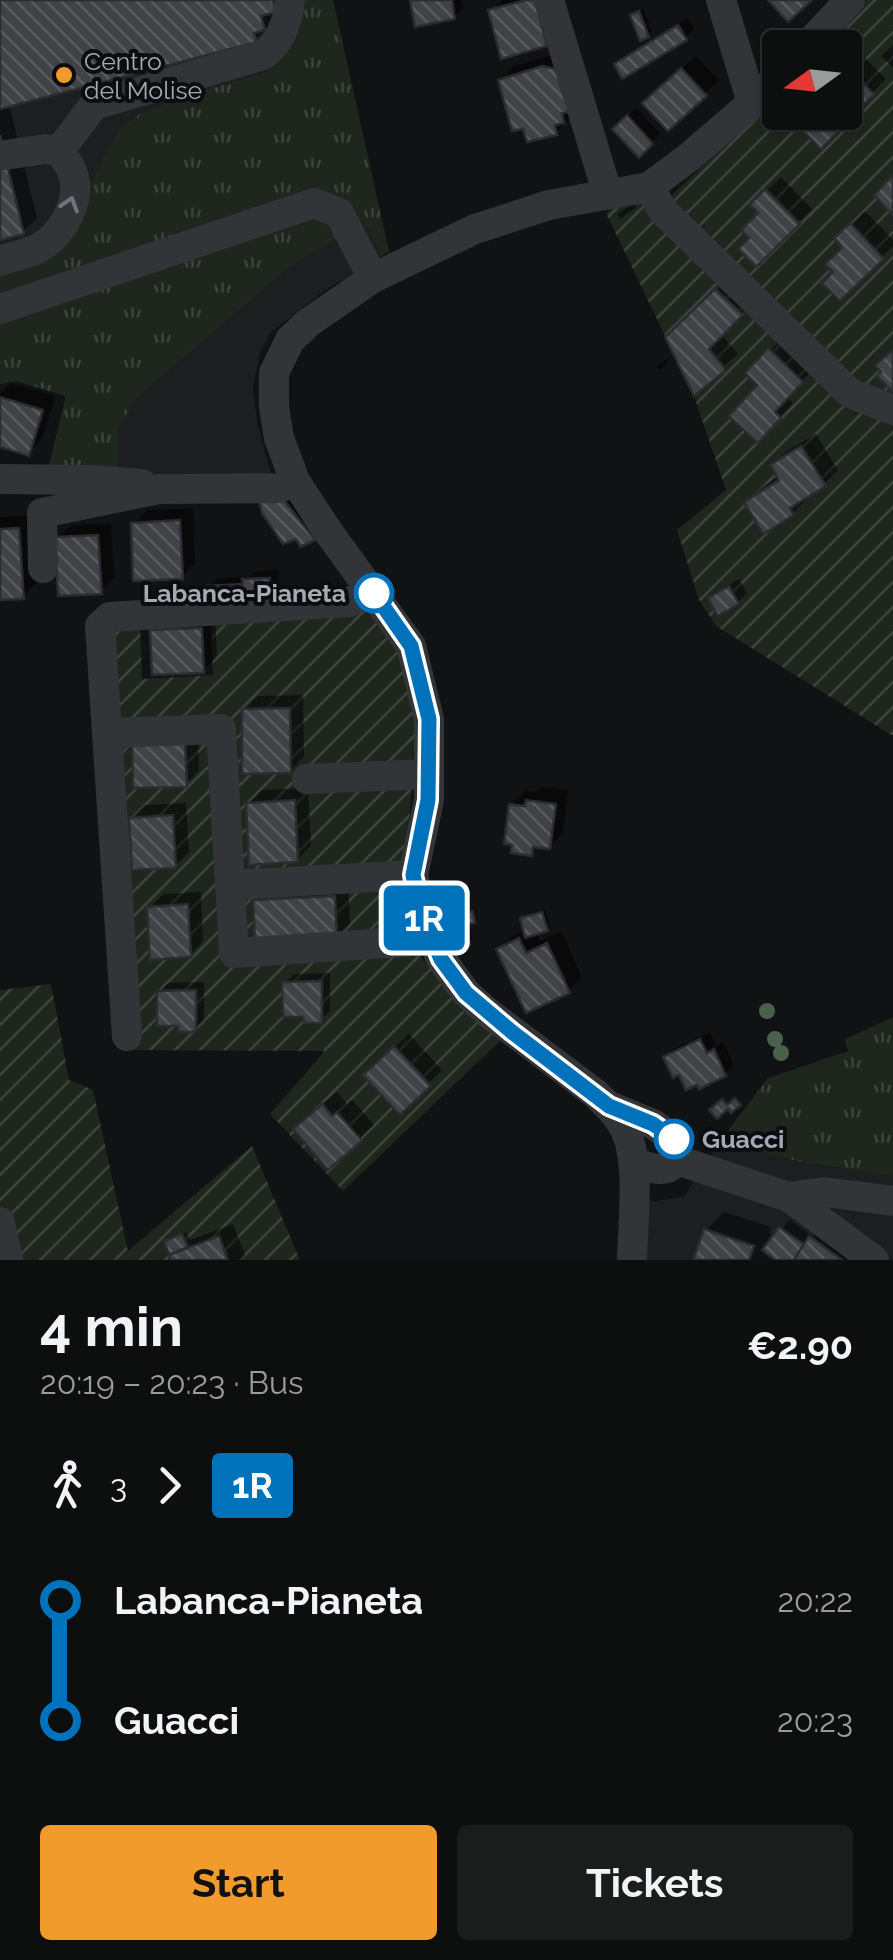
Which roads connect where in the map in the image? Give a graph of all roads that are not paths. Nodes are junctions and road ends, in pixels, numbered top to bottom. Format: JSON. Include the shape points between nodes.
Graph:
{"nodes":[{"id":1,"x":290,"y":0,"type":"edge"},
{"id":2,"x":549,"y":0,"type":"edge"},
{"id":3,"x":721,"y":0,"type":"edge"},
{"id":4,"x":850,"y":0,"type":"edge"},
{"id":5,"x":822,"y":30,"type":"edge"},
{"id":6,"x":762,"y":93,"type":"edge"},
{"id":7,"x":752,"y":103,"type":"junction"},
{"id":8,"x":59,"y":151,"type":"junction"},
{"id":9,"x":5,"y":154,"type":"dead end"},
{"id":10,"x":649,"y":186,"type":"junction"},
{"id":11,"x":608,"y":194,"type":"junction"},
{"id":12,"x":0,"y":262,"type":"edge"},
{"id":13,"x":373,"y":278,"type":"junction"},
{"id":14,"x":0,"y":309,"type":"edge"},
{"id":15,"x":893,"y":410,"type":"edge"},
{"id":16,"x":0,"y":478,"type":"edge"},
{"id":17,"x":294,"y":481,"type":"junction"},
{"id":18,"x":159,"y":489,"type":"junction"},
{"id":19,"x":42,"y":568,"type":"dead end"},
{"id":20,"x":374,"y":593,"type":"junction"},
{"id":21,"x":107,"y":733,"type":"junction"},
{"id":22,"x":429,"y":774,"type":"junction"},
{"id":23,"x":307,"y":779,"type":"dead end"},
{"id":24,"x":413,"y":875,"type":"junction"},
{"id":25,"x":230,"y":885,"type":"junction"},
{"id":26,"x":433,"y":940,"type":"junction"},
{"id":27,"x":127,"y":1036,"type":"dead end"},
{"id":28,"x":609,"y":1106,"type":"junction"},
{"id":29,"x":677,"y":1160,"type":"junction"},
{"id":30,"x":633,"y":1162,"type":"junction"},
{"id":31,"x":789,"y":1198,"type":"junction"},
{"id":32,"x":893,"y":1201,"type":"edge"},
{"id":33,"x":0,"y":1222,"type":"edge"},
{"id":34,"x":8,"y":1260,"type":"edge"},
{"id":35,"x":632,"y":1260,"type":"edge"},
{"id":36,"x":874,"y":1260,"type":"edge"}],
"edges":[{"from":1,"to":8,"type":"street","via":[[282,34],[264,55],[94,105]]},
{"from":2,"to":11,"type":"street"},
{"from":3,"to":7,"type":"street"},
{"from":4,"to":5,"type":"street"},
{"from":6,"to":7,"type":"street"},
{"from":7,"to":10,"type":"street"},
{"from":8,"to":9,"type":"street"},
{"from":12,"to":8,"type":"street","one_way":true,"via":[[41,247],[72,208],[75,184]]},
{"from":10,"to":11,"type":"street"},
{"from":10,"to":15,"type":"street","via":[[663,211],[850,393]]},
{"from":11,"to":13,"type":"street","via":[[475,228]]},
{"from":13,"to":14,"type":"street","via":[[339,213],[314,203]]},
{"from":13,"to":17,"type":"street","via":[[290,340],[274,373],[279,438]]},
{"from":16,"to":18,"type":"street"},
{"from":17,"to":18,"type":"street","via":[[280,488]]},
{"from":17,"to":20,"type":"street"},
{"from":18,"to":19,"type":"street","via":[[42,513]]},
{"from":20,"to":21,"type":"street","via":[[349,602],[110,617],[100,626]]},
{"from":20,"to":22,"type":"street","via":[[411,646],[429,719]]},
{"from":21,"to":25,"type":"street","via":[[222,729]]},
{"from":21,"to":27,"type":"street"},
{"from":22,"to":23,"type":"street"},
{"from":22,"to":24,"type":"street"},
{"from":24,"to":25,"type":"street"},
{"from":24,"to":26,"type":"street"},
{"from":25,"to":26,"type":"street","via":[[234,952]]},
{"from":26,"to":28,"type":"street","via":[[466,993]]},
{"from":28,"to":29,"type":"street","via":[[674,1139]]},
{"from":28,"to":30,"type":"street","via":[[626,1131]]},
{"from":29,"to":30,"type":"street","via":[[664,1170]]},
{"from":29,"to":31,"type":"street"},
{"from":30,"to":35,"type":"street"},
{"from":31,"to":32,"type":"street","via":[[824,1192]]},
{"from":31,"to":36,"type":"street"},
{"from":33,"to":34,"type":"street"}]}
